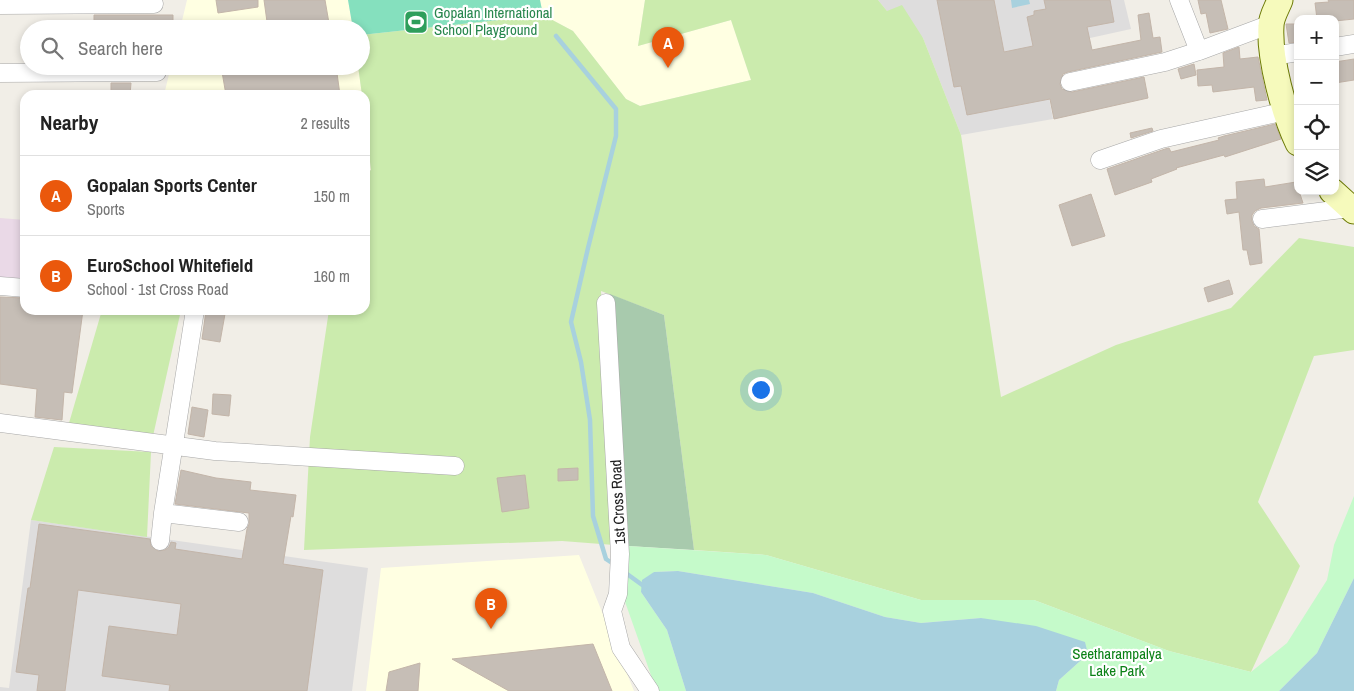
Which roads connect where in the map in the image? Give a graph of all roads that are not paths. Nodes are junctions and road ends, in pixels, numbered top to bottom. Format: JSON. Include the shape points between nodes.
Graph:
{"nodes":[{"id":1,"x":1179,"y":0,"type":"edge"},
{"id":2,"x":1280,"y":0,"type":"edge"},
{"id":3,"x":154,"y":4,"type":"dead end"},
{"id":4,"x":0,"y":5,"type":"edge"},
{"id":5,"x":1271,"y":24,"type":"junction"},
{"id":6,"x":1354,"y":44,"type":"edge"},
{"id":7,"x":1339,"y":46,"type":"edge"},
{"id":8,"x":1199,"y":51,"type":"junction"},
{"id":9,"x":1294,"y":53,"type":"edge"},
{"id":10,"x":1273,"y":56,"type":"junction"},
{"id":11,"x":0,"y":74,"type":"edge"},
{"id":12,"x":20,"y":74,"type":"edge"},
{"id":13,"x":1070,"y":82,"type":"dead end"},
{"id":14,"x":1286,"y":111,"type":"junction"},
{"id":15,"x":1294,"y":132,"type":"edge"},
{"id":16,"x":1100,"y":160,"type":"dead end"},
{"id":17,"x":1345,"y":203,"type":"edge"},
{"id":18,"x":1262,"y":218,"type":"dead end"},
{"id":19,"x":0,"y":286,"type":"edge"},
{"id":20,"x":20,"y":288,"type":"edge"},
{"id":21,"x":606,"y":303,"type":"dead end"},
{"id":22,"x":194,"y":315,"type":"edge"},
{"id":23,"x":0,"y":423,"type":"edge"},
{"id":24,"x":172,"y":445,"type":"junction"},
{"id":25,"x":454,"y":466,"type":"dead end"},
{"id":26,"x":163,"y":513,"type":"junction"},
{"id":27,"x":239,"y":522,"type":"dead end"},
{"id":28,"x":160,"y":540,"type":"dead end"},
{"id":29,"x":650,"y":691,"type":"edge"}],
"edges":[{"from":1,"to":8,"type":"street"},
{"from":2,"to":5,"type":"street"},
{"from":3,"to":4,"type":"street"},
{"from":5,"to":8,"type":"street"},
{"from":5,"to":10,"type":"street"},
{"from":6,"to":7,"type":"street"},
{"from":8,"to":13,"type":"street","via":[[1165,62]]},
{"from":9,"to":10,"type":"street"},
{"from":10,"to":14,"type":"street"},
{"from":11,"to":12,"type":"street"},
{"from":14,"to":15,"type":"street"},
{"from":14,"to":16,"type":"street","via":[[1161,139]]},
{"from":17,"to":18,"type":"street"},
{"from":19,"to":20,"type":"street"},
{"from":21,"to":29,"type":"street","name":"1st Cross Road","via":[[620,554],[618,594],[612,611],[621,648]]},
{"from":22,"to":24,"type":"street"},
{"from":23,"to":24,"type":"street"},
{"from":24,"to":25,"type":"street","via":[[215,451]]},
{"from":24,"to":26,"type":"street"},
{"from":26,"to":27,"type":"street"},
{"from":26,"to":28,"type":"street"}]}
